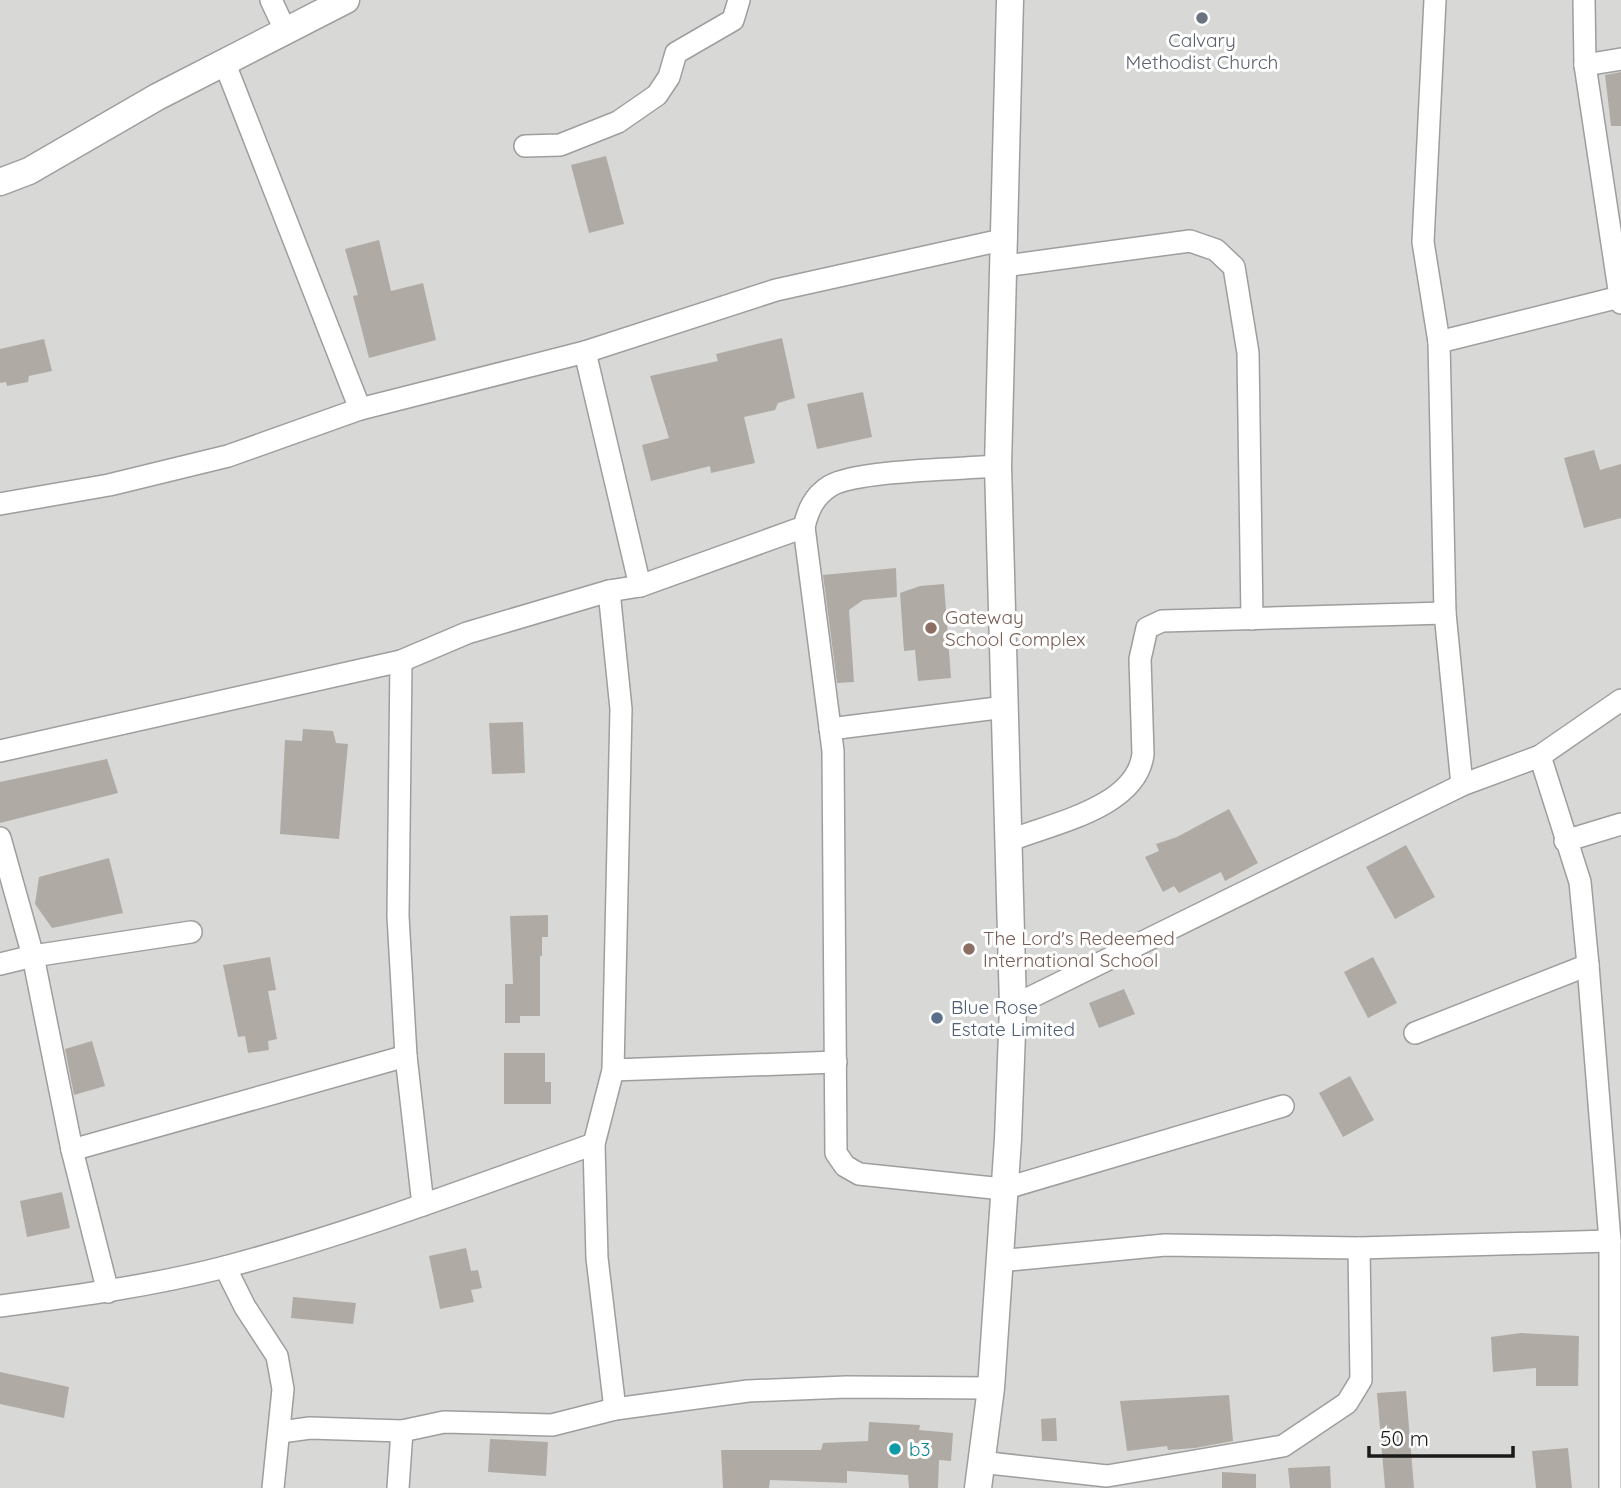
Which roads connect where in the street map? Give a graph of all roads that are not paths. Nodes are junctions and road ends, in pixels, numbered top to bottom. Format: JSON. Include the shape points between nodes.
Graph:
{"nodes":[{"id":1,"x":271,"y":0,"type":"edge"},
{"id":2,"x":346,"y":0,"type":"edge"},
{"id":3,"x":739,"y":0,"type":"edge"},
{"id":4,"x":1010,"y":0,"type":"edge"},
{"id":5,"x":1435,"y":0,"type":"edge"},
{"id":6,"x":1584,"y":0,"type":"edge"},
{"id":7,"x":286,"y":32,"type":"junction"},
{"id":8,"x":1621,"y":59,"type":"edge"},
{"id":9,"x":225,"y":64,"type":"junction"},
{"id":10,"x":1585,"y":65,"type":"junction"},
{"id":11,"x":525,"y":146,"type":"dead end"},
{"id":12,"x":0,"y":182,"type":"edge"},
{"id":13,"x":1006,"y":239,"type":"junction"},
{"id":14,"x":1005,"y":267,"type":"junction"},
{"id":15,"x":1620,"y":300,"type":"edge"},
{"id":16,"x":1438,"y":342,"type":"junction"},
{"id":17,"x":585,"y":352,"type":"junction"},
{"id":18,"x":360,"y":409,"type":"junction"},
{"id":19,"x":998,"y":466,"type":"junction"},
{"id":20,"x":0,"y":504,"type":"edge"},
{"id":21,"x":804,"y":527,"type":"junction"},
{"id":22,"x":640,"y":586,"type":"junction"},
{"id":23,"x":609,"y":591,"type":"junction"},
{"id":24,"x":1445,"y":613,"type":"junction"},
{"id":25,"x":1252,"y":620,"type":"junction"},
{"id":26,"x":401,"y":661,"type":"junction"},
{"id":27,"x":1621,"y":700,"type":"edge"},
{"id":28,"x":1005,"y":707,"type":"junction"},
{"id":29,"x":830,"y":729,"type":"junction"},
{"id":30,"x":0,"y":751,"type":"edge"},
{"id":31,"x":1540,"y":756,"type":"junction"},
{"id":32,"x":1462,"y":785,"type":"junction"},
{"id":33,"x":1621,"y":824,"type":"edge"},
{"id":34,"x":0,"y":838,"type":"edge"},
{"id":35,"x":1011,"y":840,"type":"junction"},
{"id":36,"x":1565,"y":841,"type":"junction"},
{"id":37,"x":191,"y":932,"type":"dead end"},
{"id":38,"x":33,"y":956,"type":"junction"},
{"id":39,"x":0,"y":964,"type":"edge"},
{"id":40,"x":1588,"y":965,"type":"junction"},
{"id":41,"x":1013,"y":1006,"type":"junction"},
{"id":42,"x":1415,"y":1033,"type":"dead end"},
{"id":43,"x":407,"y":1056,"type":"junction"},
{"id":44,"x":836,"y":1062,"type":"junction"},
{"id":45,"x":612,"y":1070,"type":"junction"},
{"id":46,"x":1283,"y":1106,"type":"dead end"},
{"id":47,"x":594,"y":1144,"type":"junction"},
{"id":48,"x":72,"y":1150,"type":"junction"},
{"id":49,"x":1613,"y":1182,"type":"edge"},
{"id":50,"x":1003,"y":1189,"type":"junction"},
{"id":51,"x":423,"y":1205,"type":"junction"},
{"id":52,"x":1609,"y":1241,"type":"junction"},
{"id":53,"x":1359,"y":1248,"type":"junction"},
{"id":54,"x":999,"y":1261,"type":"junction"},
{"id":55,"x":225,"y":1267,"type":"junction"},
{"id":56,"x":108,"y":1292,"type":"junction"},
{"id":57,"x":0,"y":1306,"type":"edge"},
{"id":58,"x":991,"y":1388,"type":"junction"},
{"id":59,"x":615,"y":1409,"type":"junction"},
{"id":60,"x":402,"y":1431,"type":"junction"},
{"id":61,"x":281,"y":1432,"type":"junction"},
{"id":62,"x":979,"y":1475,"type":"edge"},
{"id":63,"x":273,"y":1488,"type":"edge"},
{"id":64,"x":398,"y":1488,"type":"edge"},
{"id":65,"x":1610,"y":1488,"type":"edge"}],
"edges":[{"from":1,"to":7,"type":"street"},
{"from":2,"to":7,"type":"street"},
{"from":3,"to":11,"type":"street","via":[[733,20],[676,53],[664,87],[637,110],[560,145]]},
{"from":4,"to":13,"type":"street"},
{"from":5,"to":16,"type":"street","via":[[1423,242]]},
{"from":6,"to":10,"type":"street"},
{"from":7,"to":9,"type":"street"},
{"from":8,"to":10,"type":"street"},
{"from":9,"to":12,"type":"street","via":[[157,97],[29,171]]},
{"from":9,"to":18,"type":"street"},
{"from":10,"to":15,"type":"street"},
{"from":13,"to":14,"type":"street"},
{"from":13,"to":17,"type":"street","via":[[776,290]]},
{"from":14,"to":19,"type":"street"},
{"from":14,"to":25,"type":"street","via":[[1190,241],[1216,250],[1234,267],[1248,353]]},
{"from":15,"to":16,"type":"street"},
{"from":16,"to":24,"type":"street"},
{"from":17,"to":18,"type":"street"},
{"from":17,"to":22,"type":"street"},
{"from":18,"to":20,"type":"street","via":[[228,456],[109,485]]},
{"from":19,"to":21,"type":"street","via":[[861,477],[830,486],[810,506]]},
{"from":19,"to":28,"type":"street"},
{"from":21,"to":22,"type":"street"},
{"from":21,"to":29,"type":"street"},
{"from":22,"to":23,"type":"street"},
{"from":23,"to":26,"type":"street","via":[[467,633]]},
{"from":23,"to":45,"type":"street","via":[[621,709]]},
{"from":24,"to":25,"type":"street"},
{"from":24,"to":32,"type":"street"},
{"from":25,"to":35,"type":"street","via":[[1162,621],[1147,628],[1140,659],[1143,754],[1133,783],[1113,800]]},
{"from":26,"to":30,"type":"street"},
{"from":26,"to":43,"type":"street","via":[[398,916]]},
{"from":27,"to":31,"type":"street"},
{"from":28,"to":29,"type":"street"},
{"from":28,"to":35,"type":"street"},
{"from":29,"to":44,"type":"street"},
{"from":31,"to":32,"type":"street"},
{"from":31,"to":36,"type":"street"},
{"from":32,"to":41,"type":"street"},
{"from":33,"to":36,"type":"street"},
{"from":34,"to":38,"type":"street"},
{"from":35,"to":41,"type":"street"},
{"from":36,"to":40,"type":"street","via":[[1580,882]]},
{"from":37,"to":38,"type":"street"},
{"from":38,"to":39,"type":"street"},
{"from":38,"to":48,"type":"street"},
{"from":40,"to":42,"type":"street"},
{"from":40,"to":49,"type":"street"},
{"from":41,"to":50,"type":"street"},
{"from":43,"to":48,"type":"street"},
{"from":43,"to":51,"type":"street"},
{"from":44,"to":45,"type":"street"},
{"from":44,"to":50,"type":"street","via":[[836,1153],[845,1166],[859,1174]]},
{"from":45,"to":47,"type":"street"},
{"from":46,"to":50,"type":"street"},
{"from":47,"to":51,"type":"street"},
{"from":47,"to":59,"type":"street","via":[[597,1258]]},
{"from":48,"to":56,"type":"street"},
{"from":49,"to":52,"type":"street"},
{"from":50,"to":54,"type":"street"},
{"from":51,"to":55,"type":"street"},
{"from":52,"to":53,"type":"street"},
{"from":52,"to":65,"type":"street"},
{"from":53,"to":54,"type":"street","via":[[1165,1245]]},
{"from":53,"to":62,"type":"street","via":[[1361,1380],[1347,1403],[1283,1446],[1107,1476]]},
{"from":54,"to":58,"type":"street"},
{"from":55,"to":56,"type":"street"},
{"from":55,"to":61,"type":"street","via":[[277,1356],[283,1389]]},
{"from":56,"to":57,"type":"street"},
{"from":58,"to":59,"type":"street","via":[[748,1391]]},
{"from":58,"to":62,"type":"street"},
{"from":59,"to":60,"type":"street","via":[[552,1425],[444,1422]]},
{"from":60,"to":61,"type":"street","via":[[310,1427]]},
{"from":60,"to":64,"type":"street"},
{"from":61,"to":63,"type":"street"}]}
